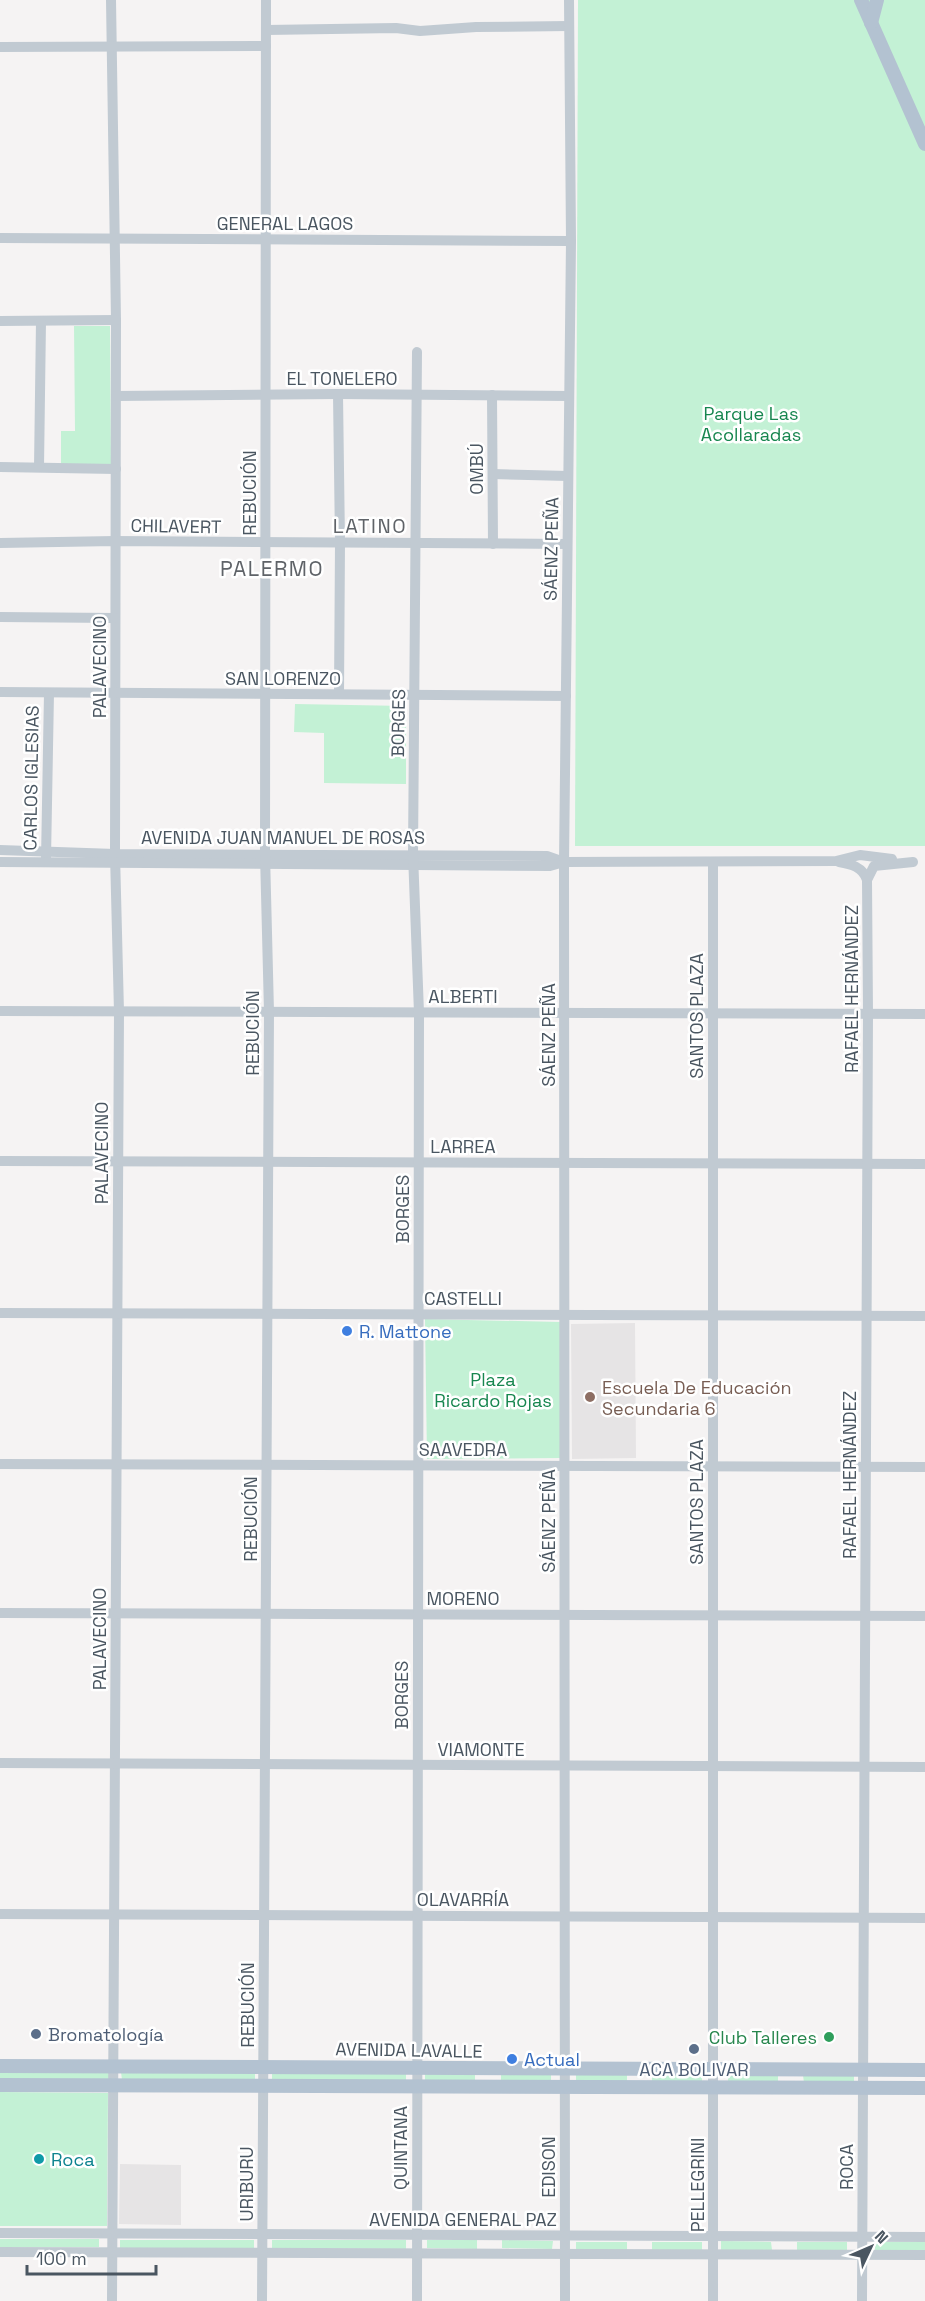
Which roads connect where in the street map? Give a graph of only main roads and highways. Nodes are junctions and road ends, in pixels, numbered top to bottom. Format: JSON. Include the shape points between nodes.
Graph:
{"nodes":[{"id":1,"x":861,"y":0,"type":"edge"},
{"id":2,"x":877,"y":0,"type":"edge"},
{"id":3,"x":870,"y":23,"type":"junction"},
{"id":4,"x":925,"y":144,"type":"edge"},
{"id":5,"x":0,"y":2066,"type":"edge"},
{"id":6,"x":925,"y":2070,"type":"edge"},
{"id":7,"x":0,"y":2085,"type":"edge"},
{"id":8,"x":925,"y":2088,"type":"edge"}],
"edges":[{"from":1,"to":3,"type":"main road"},
{"from":2,"to":3,"type":"main road"},
{"from":3,"to":4,"type":"main road"},
{"from":5,"to":6,"type":"main road","name":"AVENIDA LAVALLE"},
{"from":7,"to":8,"type":"main road","name":"AVENIDA LAVALLE"}]}
